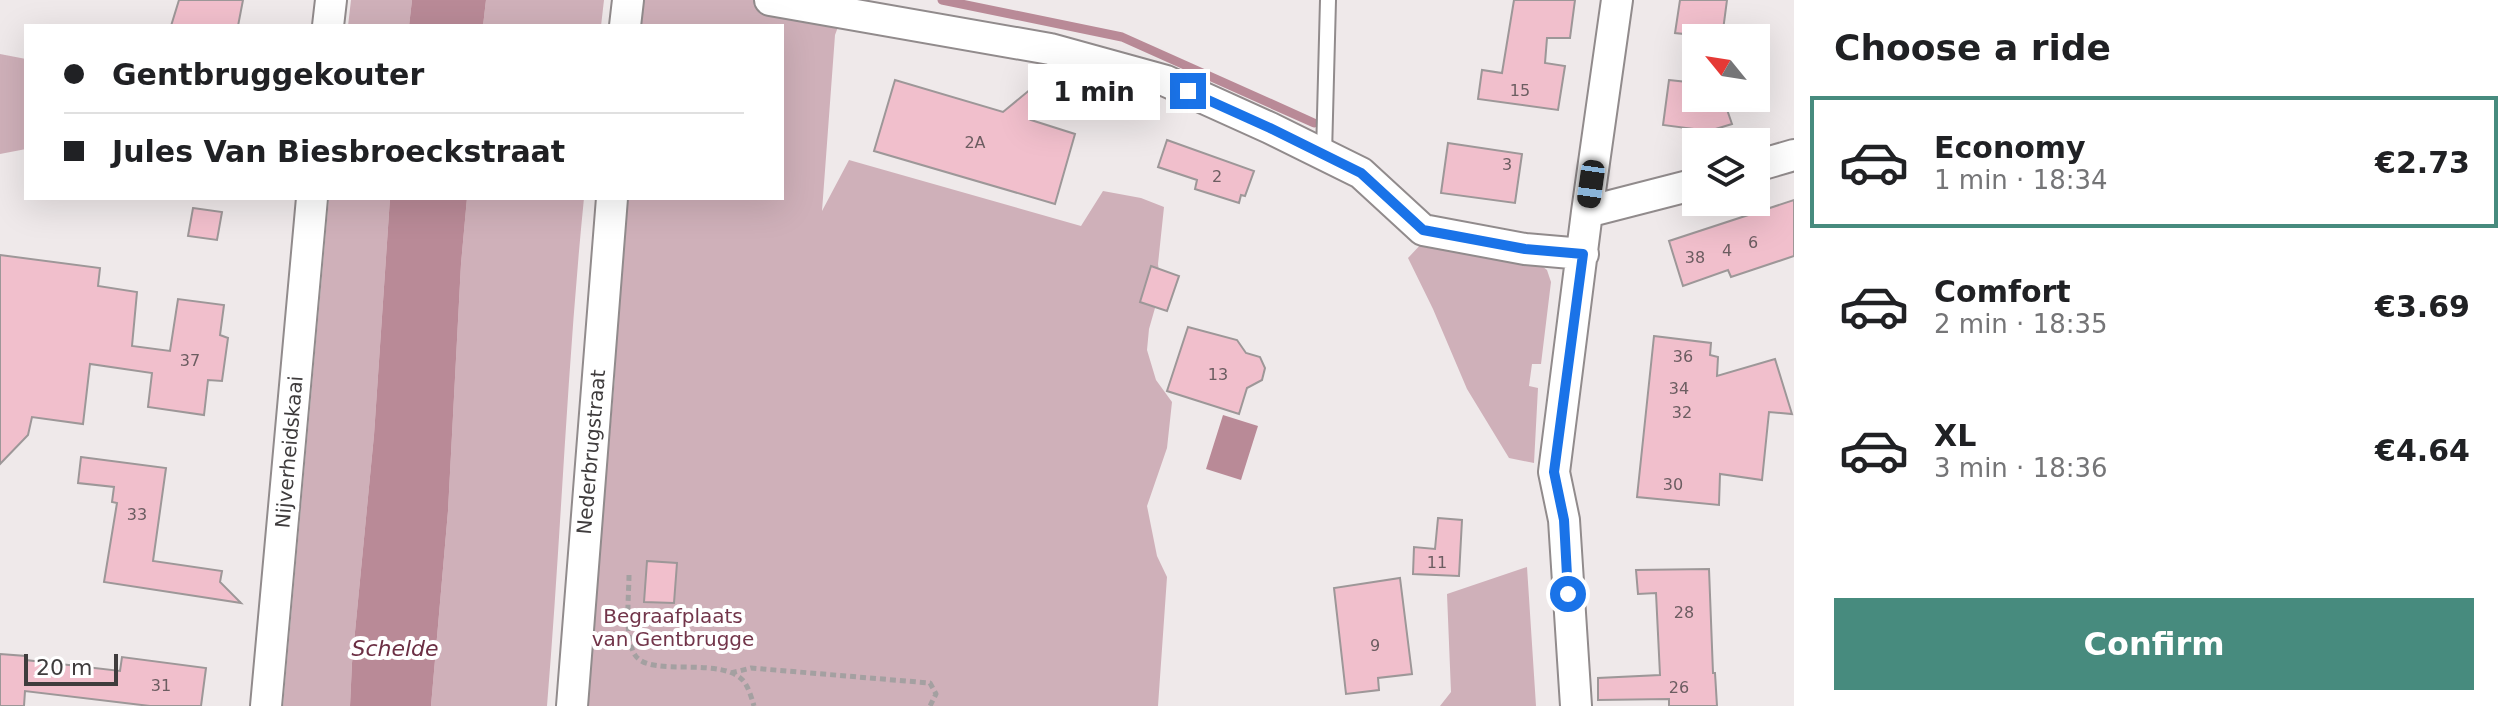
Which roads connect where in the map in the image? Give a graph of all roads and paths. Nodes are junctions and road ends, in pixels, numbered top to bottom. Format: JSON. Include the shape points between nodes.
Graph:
{"nodes":[{"id":1,"x":331,"y":0,"type":"edge"},
{"id":2,"x":628,"y":0,"type":"edge"},
{"id":3,"x":770,"y":0,"type":"edge"},
{"id":4,"x":1328,"y":0,"type":"edge"},
{"id":5,"x":1617,"y":0,"type":"edge"},
{"id":6,"x":328,"y":24,"type":"edge"},
{"id":7,"x":625,"y":24,"type":"edge"},
{"id":8,"x":1324,"y":155,"type":"junction"},
{"id":9,"x":1794,"y":155,"type":"edge"},
{"id":10,"x":1770,"y":162,"type":"edge"},
{"id":11,"x":1682,"y":188,"type":"edge"},
{"id":12,"x":312,"y":200,"type":"edge"},
{"id":13,"x":612,"y":200,"type":"edge"},
{"id":14,"x":1587,"y":212,"type":"junction"},
{"id":15,"x":1583,"y":254,"type":"junction"},
{"id":16,"x":629,"y":575,"type":"dead end"},
{"id":17,"x":731,"y":673,"type":"junction"},
{"id":18,"x":266,"y":706,"type":"edge"},
{"id":19,"x":572,"y":706,"type":"edge"},
{"id":20,"x":754,"y":706,"type":"edge"},
{"id":21,"x":930,"y":706,"type":"edge"},
{"id":22,"x":1576,"y":706,"type":"edge"}],
"edges":[{"from":1,"to":6,"type":"street"},
{"from":2,"to":7,"type":"street"},
{"from":3,"to":8,"type":"street","via":[[1050,49],[1166,81]]},
{"from":4,"to":8,"type":"lane"},
{"from":5,"to":14,"type":"street"},
{"from":8,"to":15,"type":"street","via":[[1361,173],[1423,230]]},
{"from":9,"to":10,"type":"street"},
{"from":11,"to":14,"type":"street"},
{"from":12,"to":18,"type":"street","name":"Nijverheidskaai"},
{"from":13,"to":19,"type":"street","name":"Nederbrugstraat"},
{"from":14,"to":15,"type":"street"},
{"from":15,"to":22,"type":"street","via":[[1554,472],[1564,520]]},
{"from":16,"to":17,"type":"path","via":[[630,642],[636,657],[645,664]]},
{"from":17,"to":20,"type":"path","via":[[744,681]]},
{"from":17,"to":21,"type":"path","via":[[751,668],[930,683],[936,694]]}]}
